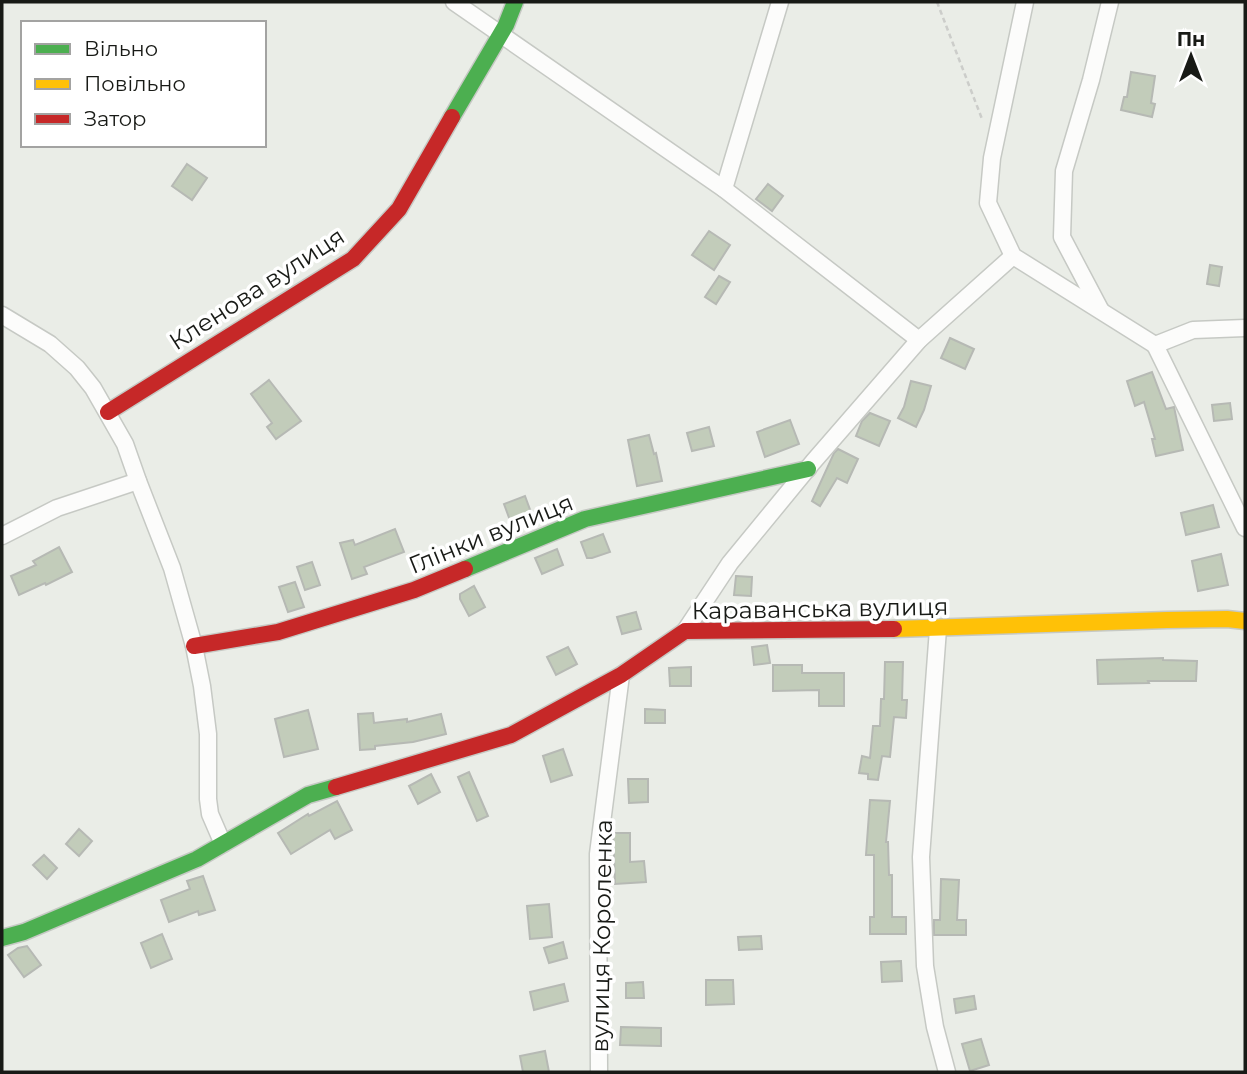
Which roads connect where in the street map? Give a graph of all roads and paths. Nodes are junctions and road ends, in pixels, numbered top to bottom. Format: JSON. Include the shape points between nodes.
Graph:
{"nodes":[{"id":1,"x":454,"y":2,"type":"edge"},
{"id":2,"x":514,"y":2,"type":"edge"},
{"id":3,"x":780,"y":2,"type":"edge"},
{"id":4,"x":937,"y":2,"type":"edge"},
{"id":5,"x":1025,"y":2,"type":"edge"},
{"id":6,"x":1110,"y":2,"type":"edge"},
{"id":7,"x":500,"y":35,"type":"junction"},
{"id":8,"x":982,"y":118,"type":"dead end"},
{"id":9,"x":724,"y":189,"type":"junction"},
{"id":10,"x":1013,"y":256,"type":"junction"},
{"id":11,"x":1102,"y":312,"type":"junction"},
{"id":12,"x":2,"y":315,"type":"edge"},
{"id":13,"x":1245,"y":328,"type":"edge"},
{"id":14,"x":919,"y":340,"type":"junction"},
{"id":15,"x":1155,"y":345,"type":"junction"},
{"id":16,"x":108,"y":412,"type":"junction"},
{"id":17,"x":808,"y":469,"type":"junction"},
{"id":18,"x":138,"y":481,"type":"junction"},
{"id":19,"x":1245,"y":528,"type":"edge"},
{"id":20,"x":2,"y":536,"type":"edge"},
{"id":21,"x":1245,"y":621,"type":"edge"},
{"id":22,"x":938,"y":629,"type":"junction"},
{"id":23,"x":685,"y":631,"type":"junction"},
{"id":24,"x":194,"y":646,"type":"junction"},
{"id":25,"x":621,"y":675,"type":"junction"},
{"id":26,"x":223,"y":844,"type":"junction"},
{"id":27,"x":2,"y":938,"type":"edge"},
{"id":28,"x":599,"y":1072,"type":"edge"},
{"id":29,"x":947,"y":1072,"type":"edge"}],
"edges":[{"from":1,"to":7,"type":"street"},
{"from":2,"to":7,"type":"street","name":"Кленова вулиця"},
{"from":3,"to":9,"type":"street"},
{"from":4,"to":8,"type":"path"},
{"from":5,"to":10,"type":"street","via":[[992,159],[988,203]]},
{"from":6,"to":11,"type":"street","via":[[1064,171],[1062,237]]},
{"from":7,"to":9,"type":"street"},
{"from":7,"to":16,"type":"street","name":"Кленова вулиця","via":[[399,209],[353,259]]},
{"from":9,"to":14,"type":"street"},
{"from":10,"to":11,"type":"street"},
{"from":10,"to":14,"type":"street"},
{"from":11,"to":15,"type":"street"},
{"from":12,"to":16,"type":"street","via":[[50,344],[77,368]]},
{"from":13,"to":15,"type":"street","via":[[1193,330]]},
{"from":14,"to":17,"type":"street"},
{"from":15,"to":19,"type":"street"},
{"from":16,"to":18,"type":"street"},
{"from":17,"to":23,"type":"street","via":[[730,563]]},
{"from":17,"to":24,"type":"street","name":"Глінки вулиця","via":[[585,519],[414,590],[278,632]]},
{"from":18,"to":20,"type":"street","via":[[57,508]]},
{"from":18,"to":24,"type":"street","via":[[172,568]]},
{"from":21,"to":22,"type":"street","name":"Караванська вулиця"},
{"from":22,"to":23,"type":"street","name":"Караванська вулиця"},
{"from":22,"to":29,"type":"street","via":[[921,857],[925,966]]},
{"from":23,"to":25,"type":"street","name":"Караванська вулиця"},
{"from":24,"to":26,"type":"street","via":[[208,734],[210,814]]},
{"from":25,"to":26,"type":"street","name":"Караванська вулиця","via":[[512,735],[308,795]]},
{"from":25,"to":28,"type":"street","name":"вулиця Короленка","via":[[598,854]]},
{"from":26,"to":27,"type":"street","name":"Караванська вулиця","via":[[197,859]]}]}
